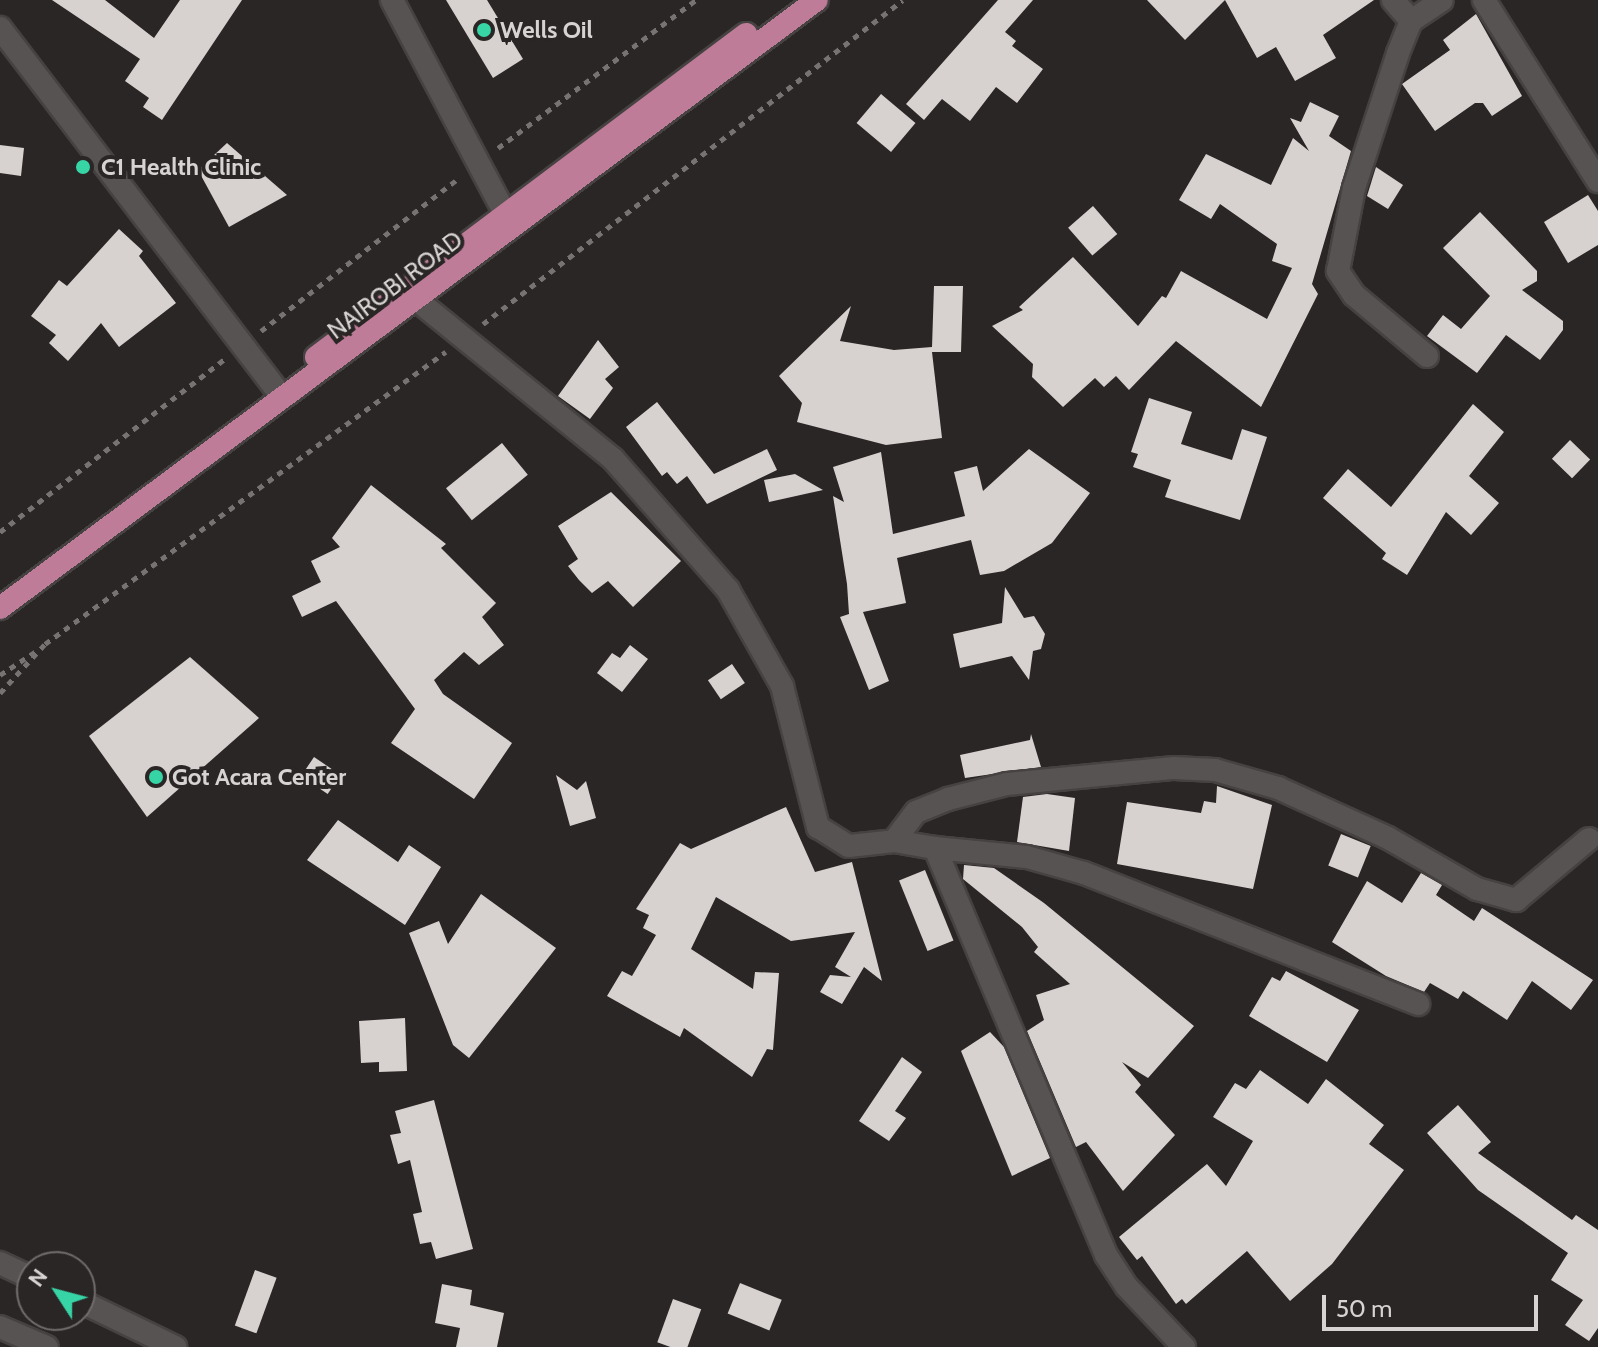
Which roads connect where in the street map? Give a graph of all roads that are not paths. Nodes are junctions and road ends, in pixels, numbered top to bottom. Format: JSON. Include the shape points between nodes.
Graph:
{"nodes":[{"id":1,"x":392,"y":0,"type":"edge"},
{"id":2,"x":792,"y":0,"type":"edge"},
{"id":3,"x":817,"y":0,"type":"edge"},
{"id":4,"x":1393,"y":0,"type":"edge"},
{"id":5,"x":1442,"y":0,"type":"edge"},
{"id":6,"x":1484,"y":0,"type":"edge"},
{"id":7,"x":1411,"y":21,"type":"junction"},
{"id":8,"x":0,"y":28,"type":"edge"},
{"id":9,"x":1598,"y":181,"type":"edge"},
{"id":10,"x":505,"y":213,"type":"junction"},
{"id":11,"x":418,"y":301,"type":"junction"},
{"id":12,"x":1427,"y":356,"type":"dead end"},
{"id":13,"x":275,"y":388,"type":"junction"},
{"id":14,"x":0,"y":591,"type":"edge"},
{"id":15,"x":0,"y":608,"type":"edge"},
{"id":16,"x":1589,"y":839,"type":"dead end"},
{"id":17,"x":894,"y":841,"type":"junction"},
{"id":18,"x":935,"y":848,"type":"junction"},
{"id":19,"x":1418,"y":1004,"type":"dead end"},
{"id":20,"x":96,"y":1309,"type":"edge"},
{"id":21,"x":0,"y":1327,"type":"edge"},
{"id":22,"x":47,"y":1347,"type":"edge"},
{"id":23,"x":175,"y":1347,"type":"edge"},
{"id":24,"x":1184,"y":1347,"type":"edge"}],
"edges":[{"from":1,"to":10,"type":"street"},
{"from":2,"to":10,"type":"highway","name":"NAIROBI ROAD"},
{"from":3,"to":11,"type":"highway","name":"NAIROBI ROAD"},
{"from":4,"to":7,"type":"street"},
{"from":5,"to":7,"type":"street"},
{"from":6,"to":9,"type":"street"},
{"from":7,"to":12,"type":"street","via":[[1354,188],[1338,271],[1354,295]]},
{"from":8,"to":13,"type":"street"},
{"from":10,"to":13,"type":"highway","name":"NAIROBI ROAD"},
{"from":11,"to":15,"type":"highway","name":"NAIROBI ROAD"},
{"from":11,"to":17,"type":"street","via":[[613,459],[728,590],[782,686],[818,827],[849,846]]},
{"from":13,"to":14,"type":"highway","name":"NAIROBI ROAD"},
{"from":16,"to":17,"type":"street","via":[[1533,890],[1507,899],[1278,788],[1215,770],[1174,768],[1007,784],[948,799],[916,812]]},
{"from":17,"to":18,"type":"street"},
{"from":18,"to":19,"type":"street","via":[[1013,854],[1084,873]]},
{"from":18,"to":24,"type":"street","via":[[1106,1255],[1127,1287]]},
{"from":20,"to":23,"type":"street"},
{"from":21,"to":22,"type":"street"}]}
